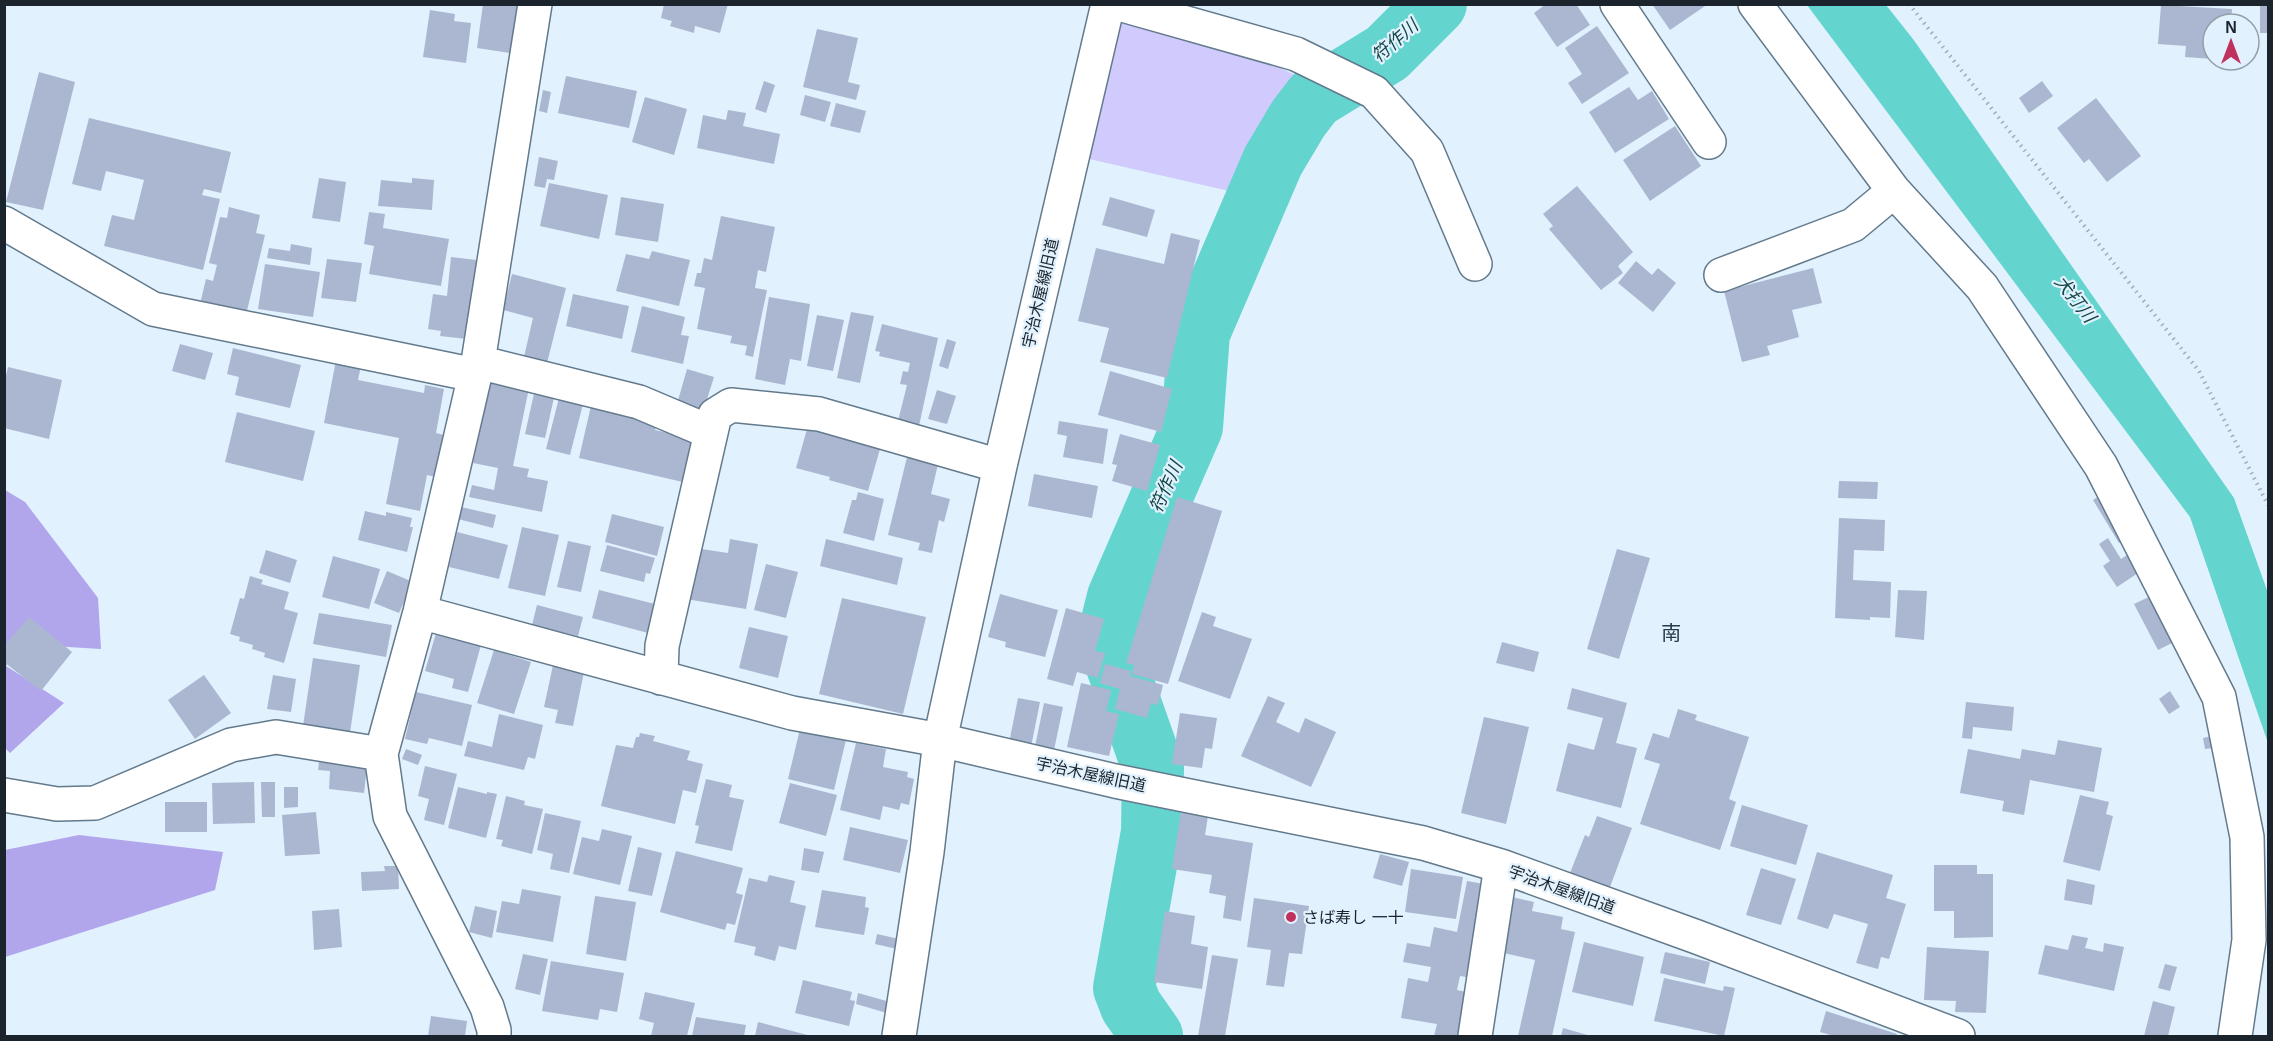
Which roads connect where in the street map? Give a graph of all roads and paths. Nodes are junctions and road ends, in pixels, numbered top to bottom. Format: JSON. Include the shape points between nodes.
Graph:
{"nodes":[{"id":1,"x":535,"y":4,"type":"edge"},
{"id":2,"x":1108,"y":4,"type":"edge"},
{"id":3,"x":1119,"y":4,"type":"edge"},
{"id":4,"x":1617,"y":4,"type":"edge"},
{"id":5,"x":1755,"y":4,"type":"edge"},
{"id":6,"x":1909,"y":4,"type":"edge"},
{"id":7,"x":1709,"y":142,"type":"dead end"},
{"id":8,"x":1894,"y":191,"type":"junction"},
{"id":9,"x":4,"y":223,"type":"edge"},
{"id":10,"x":1475,"y":264,"type":"dead end"},
{"id":11,"x":1721,"y":275,"type":"dead end"},
{"id":12,"x":477,"y":369,"type":"junction"},
{"id":13,"x":710,"y":432,"type":"junction"},
{"id":14,"x":1000,"y":466,"type":"junction"},
{"id":15,"x":2268,"y":506,"type":"edge"},
{"id":16,"x":420,"y":612,"type":"junction"},
{"id":17,"x":661,"y":678,"type":"junction"},
{"id":18,"x":940,"y":740,"type":"junction"},
{"id":19,"x":381,"y":754,"type":"junction"},
{"id":20,"x":4,"y":795,"type":"edge"},
{"id":21,"x":1501,"y":866,"type":"junction"},
{"id":22,"x":2259,"y":942,"type":"edge"},
{"id":23,"x":494,"y":1036,"type":"edge"},
{"id":24,"x":898,"y":1036,"type":"edge"},
{"id":25,"x":1475,"y":1036,"type":"edge"},
{"id":26,"x":1958,"y":1036,"type":"edge"},
{"id":27,"x":2235,"y":1036,"type":"edge"}],
"edges":[{"from":1,"to":12,"type":"street"},
{"from":2,"to":14,"type":"street","name":"宇治木屋線旧道"},
{"from":3,"to":10,"type":"street","via":[[1296,54],[1374,92],[1427,151]]},
{"from":4,"to":7,"type":"street"},
{"from":5,"to":8,"type":"street"},
{"from":6,"to":15,"type":"path","via":[[2199,371]]},
{"from":8,"to":11,"type":"street","via":[[1853,225]]},
{"from":8,"to":22,"type":"street","via":[[1982,287],[2101,466],[2219,696],[2247,837]]},
{"from":9,"to":12,"type":"street","via":[[153,309]]},
{"from":12,"to":13,"type":"street","via":[[639,402]]},
{"from":12,"to":16,"type":"street"},
{"from":13,"to":14,"type":"street","via":[[715,415],[731,405],[819,414]]},
{"from":13,"to":17,"type":"street","via":[[662,646]]},
{"from":14,"to":18,"type":"street","name":"宇治木屋線旧道"},
{"from":16,"to":17,"type":"street"},
{"from":16,"to":19,"type":"street"},
{"from":17,"to":18,"type":"street","via":[[792,713]]},
{"from":18,"to":21,"type":"street","name":"宇治木屋線旧道","via":[[1423,843]]},
{"from":18,"to":24,"type":"street"},
{"from":19,"to":20,"type":"street","via":[[276,737],[231,745],[95,803],[57,804]]},
{"from":19,"to":23,"type":"street","via":[[390,816],[487,1007]]},
{"from":21,"to":25,"type":"street"},
{"from":21,"to":26,"type":"street","name":"宇治木屋線旧道"},
{"from":22,"to":27,"type":"street"}]}
